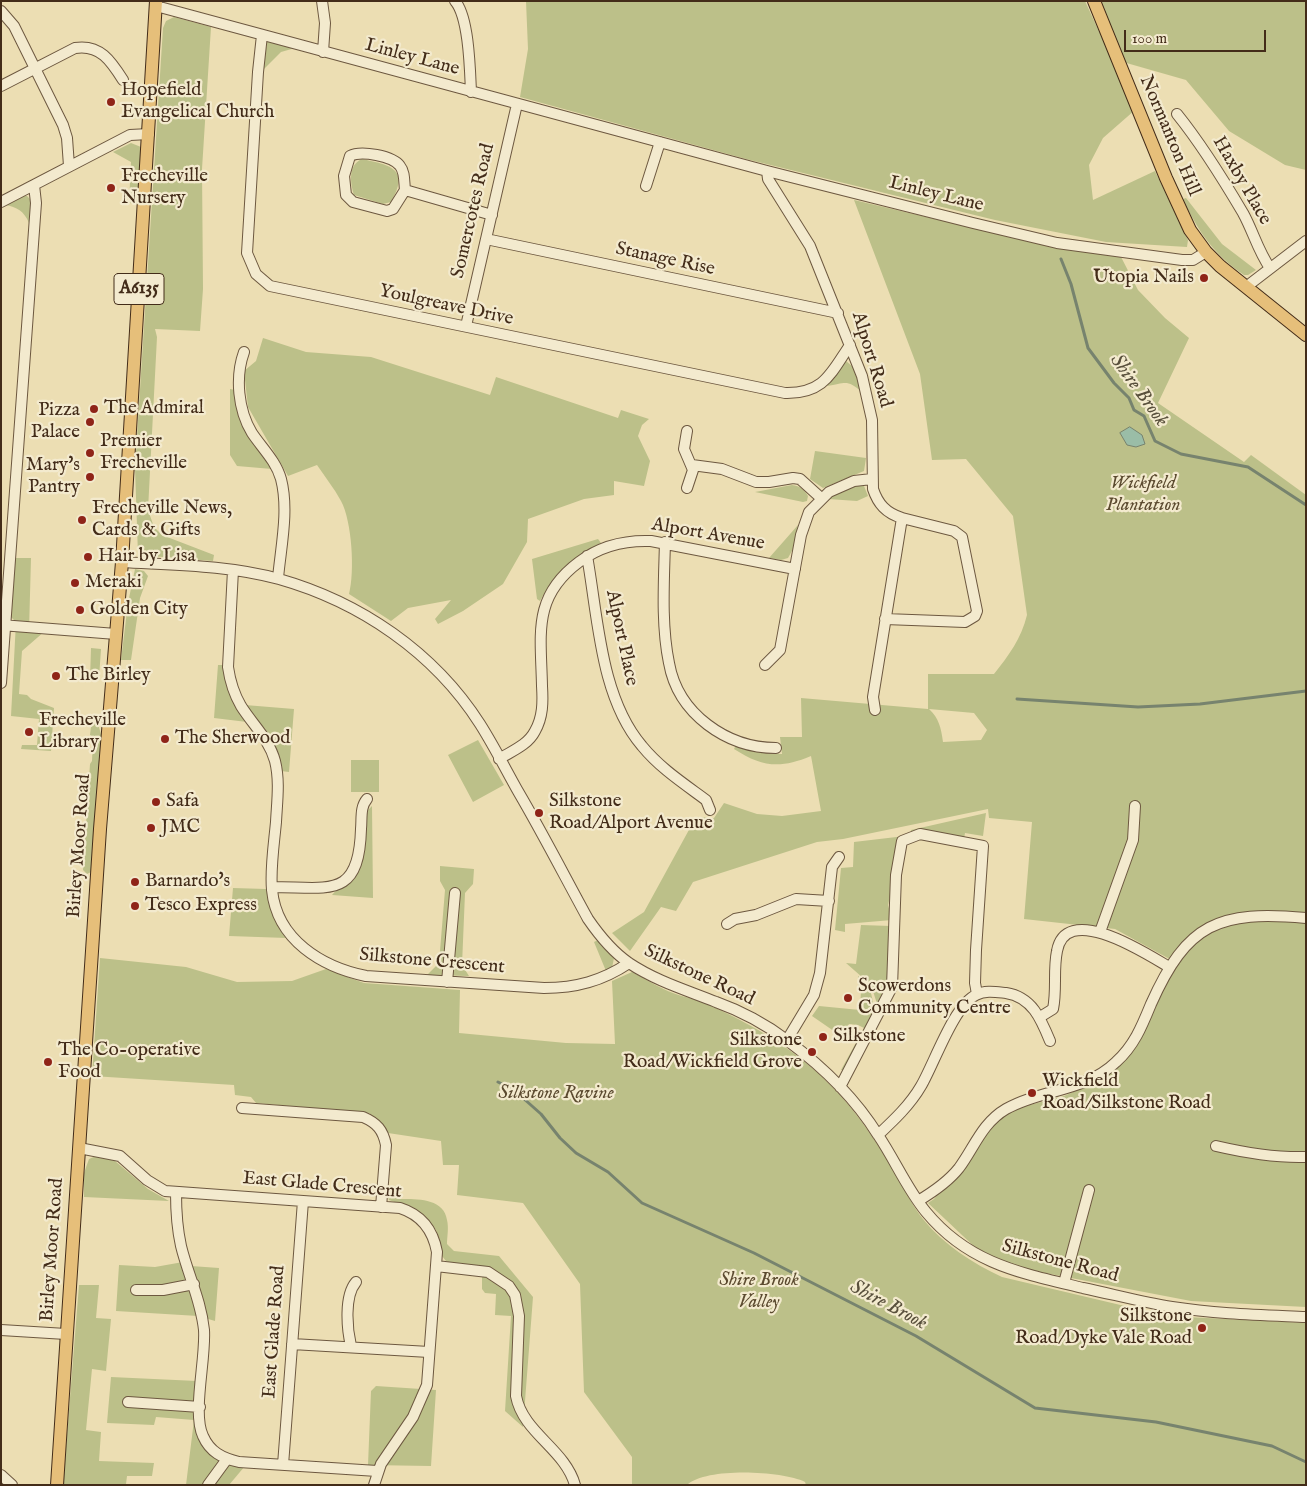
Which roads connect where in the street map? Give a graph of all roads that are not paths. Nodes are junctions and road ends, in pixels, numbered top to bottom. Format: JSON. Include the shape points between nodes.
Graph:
{"nodes":[{"id":1,"x":322,"y":1,"type":"edge"},
{"id":2,"x":455,"y":1,"type":"edge"},
{"id":3,"x":1094,"y":1,"type":"edge"},
{"id":4,"x":156,"y":3,"type":"edge"},
{"id":5,"x":1,"y":11,"type":"edge"},
{"id":6,"x":262,"y":35,"type":"junction"},
{"id":7,"x":323,"y":52,"type":"junction"},
{"id":8,"x":35,"y":69,"type":"junction"},
{"id":9,"x":123,"y":80,"type":"dead end"},
{"id":10,"x":1,"y":86,"type":"edge"},
{"id":11,"x":471,"y":92,"type":"junction"},
{"id":12,"x":517,"y":104,"type":"junction"},
{"id":13,"x":1177,"y":114,"type":"dead end"},
{"id":14,"x":149,"y":134,"type":"junction"},
{"id":15,"x":660,"y":142,"type":"junction"},
{"id":16,"x":69,"y":166,"type":"junction"},
{"id":17,"x":767,"y":172,"type":"junction"},
{"id":18,"x":34,"y":185,"type":"junction"},
{"id":19,"x":646,"y":186,"type":"dead end"},
{"id":20,"x":405,"y":190,"type":"junction"},
{"id":21,"x":1,"y":202,"type":"edge"},
{"id":22,"x":492,"y":215,"type":"junction"},
{"id":23,"x":486,"y":239,"type":"junction"},
{"id":24,"x":1306,"y":241,"type":"edge"},
{"id":25,"x":1206,"y":252,"type":"junction"},
{"id":26,"x":1270,"y":268,"type":"junction"},
{"id":27,"x":1246,"y":287,"type":"junction"},
{"id":28,"x":838,"y":312,"type":"junction"},
{"id":29,"x":466,"y":326,"type":"junction"},
{"id":30,"x":1305,"y":333,"type":"edge"},
{"id":31,"x":850,"y":345,"type":"junction"},
{"id":32,"x":244,"y":352,"type":"dead end"},
{"id":33,"x":687,"y":431,"type":"dead end"},
{"id":34,"x":692,"y":465,"type":"junction"},
{"id":35,"x":872,"y":479,"type":"junction"},
{"id":36,"x":687,"y":488,"type":"dead end"},
{"id":37,"x":821,"y":498,"type":"junction"},
{"id":38,"x":902,"y":518,"type":"junction"},
{"id":39,"x":665,"y":542,"type":"junction"},
{"id":40,"x":587,"y":556,"type":"junction"},
{"id":41,"x":122,"y":562,"type":"junction"},
{"id":42,"x":795,"y":569,"type":"junction"},
{"id":43,"x":233,"y":570,"type":"junction"},
{"id":44,"x":278,"y":578,"type":"junction"},
{"id":45,"x":885,"y":619,"type":"junction"},
{"id":46,"x":3,"y":625,"type":"edge"},
{"id":47,"x":116,"y":634,"type":"junction"},
{"id":48,"x":764,"y":665,"type":"dead end"},
{"id":49,"x":1,"y":683,"type":"edge"},
{"id":50,"x":875,"y":710,"type":"dead end"},
{"id":51,"x":776,"y":748,"type":"dead end"},
{"id":52,"x":499,"y":759,"type":"junction"},
{"id":53,"x":367,"y":799,"type":"dead end"},
{"id":54,"x":1135,"y":806,"type":"dead end"},
{"id":55,"x":710,"y":810,"type":"dead end"},
{"id":56,"x":839,"y":857,"type":"dead end"},
{"id":57,"x":272,"y":887,"type":"junction"},
{"id":58,"x":455,"y":894,"type":"dead end"},
{"id":59,"x":829,"y":901,"type":"junction"},
{"id":60,"x":1306,"y":918,"type":"edge"},
{"id":61,"x":727,"y":924,"type":"dead end"},
{"id":62,"x":1100,"y":932,"type":"junction"},
{"id":63,"x":629,"y":963,"type":"junction"},
{"id":64,"x":1169,"y":967,"type":"junction"},
{"id":65,"x":447,"y":982,"type":"junction"},
{"id":66,"x":977,"y":994,"type":"junction"},
{"id":67,"x":1040,"y":1017,"type":"junction"},
{"id":68,"x":787,"y":1040,"type":"junction"},
{"id":69,"x":1050,"y":1041,"type":"dead end"},
{"id":70,"x":840,"y":1087,"type":"junction"},
{"id":71,"x":242,"y":1108,"type":"dead end"},
{"id":72,"x":878,"y":1135,"type":"junction"},
{"id":73,"x":1216,"y":1146,"type":"dead end"},
{"id":74,"x":80,"y":1148,"type":"junction"},
{"id":75,"x":1306,"y":1157,"type":"edge"},
{"id":76,"x":1089,"y":1190,"type":"dead end"},
{"id":77,"x":176,"y":1193,"type":"junction"},
{"id":78,"x":303,"y":1201,"type":"junction"},
{"id":79,"x":918,"y":1202,"type":"junction"},
{"id":80,"x":381,"y":1207,"type":"junction"},
{"id":81,"x":436,"y":1266,"type":"junction"},
{"id":82,"x":356,"y":1282,"type":"dead end"},
{"id":83,"x":1064,"y":1283,"type":"junction"},
{"id":84,"x":194,"y":1284,"type":"junction"},
{"id":85,"x":136,"y":1290,"type":"dead end"},
{"id":86,"x":1306,"y":1317,"type":"edge"},
{"id":87,"x":1,"y":1330,"type":"edge"},
{"id":88,"x":66,"y":1334,"type":"junction"},
{"id":89,"x":292,"y":1344,"type":"junction"},
{"id":90,"x":350,"y":1346,"type":"junction"},
{"id":91,"x":429,"y":1352,"type":"junction"},
{"id":92,"x":128,"y":1402,"type":"dead end"},
{"id":93,"x":200,"y":1407,"type":"junction"},
{"id":94,"x":227,"y":1459,"type":"junction"},
{"id":95,"x":283,"y":1465,"type":"junction"},
{"id":96,"x":377,"y":1471,"type":"junction"},
{"id":97,"x":1,"y":1475,"type":"edge"},
{"id":98,"x":12,"y":1485,"type":"edge"},
{"id":99,"x":57,"y":1485,"type":"edge"},
{"id":100,"x":208,"y":1485,"type":"edge"},
{"id":101,"x":374,"y":1485,"type":"edge"},
{"id":102,"x":575,"y":1485,"type":"edge"}],
"edges":[{"from":1,"to":7,"type":"street","via":[[325,22]]},
{"from":2,"to":11,"type":"street","via":[[463,23]]},
{"from":3,"to":25,"type":"main road","name":"Normanton Hill","via":[[1175,199],[1190,230]]},
{"from":4,"to":6,"type":"street","name":"Linley Lane"},
{"from":4,"to":14,"type":"main road","name":"Birley Moor Road","number":"A6135"},
{"from":5,"to":8,"type":"street","via":[[14,26]]},
{"from":6,"to":7,"type":"street","name":"Linley Lane"},
{"from":6,"to":29,"type":"street","name":"Youlgreave Drive","via":[[247,242],[248,260],[256,274],[277,289]]},
{"from":7,"to":11,"type":"street","name":"Linley Lane"},
{"from":8,"to":9,"type":"street","via":[[75,48],[85,47],[105,55]]},
{"from":8,"to":10,"type":"street"},
{"from":8,"to":16,"type":"street","via":[[63,125]]},
{"from":11,"to":12,"type":"street","name":"Linley Lane"},
{"from":12,"to":15,"type":"street","name":"Linley Lane"},
{"from":12,"to":22,"type":"street","name":"Somercotes Road"},
{"from":13,"to":26,"type":"street","name":"Haxby Place","via":[[1197,138],[1244,214]]},
{"from":14,"to":16,"type":"street","via":[[130,135]]},
{"from":14,"to":41,"type":"main road","name":"Birley Moor Road","number":"A6135"},
{"from":15,"to":17,"type":"street","name":"Linley Lane"},
{"from":15,"to":19,"type":"street"},
{"from":16,"to":18,"type":"street"},
{"from":17,"to":25,"type":"street","name":"Linley Lane","via":[[1058,243],[1182,260],[1193,260]]},
{"from":17,"to":28,"type":"street","name":"Alport Road","via":[[768,179],[810,246]]},
{"from":18,"to":21,"type":"street"},
{"from":18,"to":46,"type":"street","via":[[36,203]]},
{"from":20,"to":20,"type":"street","via":[[393,209],[387,212],[353,202],[346,195],[344,176],[350,156],[357,152],[366,153],[396,162],[403,171]]},
{"from":20,"to":22,"type":"street"},
{"from":22,"to":23,"type":"street","name":"Somercotes Road"},
{"from":23,"to":28,"type":"street","name":"Stanage Rise"},
{"from":23,"to":29,"type":"street","name":"Somercotes Road"},
{"from":24,"to":26,"type":"street"},
{"from":25,"to":27,"type":"main road","name":"Normanton Hill"},
{"from":26,"to":27,"type":"street"},
{"from":27,"to":30,"type":"main road","name":"Normanton Hill"},
{"from":28,"to":31,"type":"street","name":"Alport Road"},
{"from":29,"to":31,"type":"street","name":"Youlgreave Drive","via":[[534,343],[785,393],[805,392],[822,384]]},
{"from":31,"to":35,"type":"street","name":"Alport Road","via":[[862,376],[872,420]]},
{"from":32,"to":44,"type":"street","via":[[238,370],[242,409],[252,432],[276,466],[284,492]]},
{"from":33,"to":34,"type":"street","via":[[684,449]]},
{"from":34,"to":36,"type":"street"},
{"from":34,"to":37,"type":"street","via":[[722,469],[756,482],[793,478],[806,483]]},
{"from":35,"to":37,"type":"street","via":[[842,485]]},
{"from":35,"to":38,"type":"street","name":"Alport Road","via":[[880,505],[893,516]]},
{"from":37,"to":42,"type":"street","via":[[804,523]]},
{"from":38,"to":45,"type":"street"},
{"from":38,"to":45,"type":"street","name":"Alport Road","via":[[954,531],[962,537],[977,610],[975,616],[965,622]]},
{"from":39,"to":40,"type":"street","name":"Alport Avenue","via":[[634,540],[602,548]]},
{"from":39,"to":42,"type":"street","name":"Alport Avenue"},
{"from":39,"to":51,"type":"street","via":[[668,663],[677,686],[697,716],[718,732],[746,745]]},
{"from":40,"to":52,"type":"street","name":"Alport Avenue","via":[[560,578],[542,610],[543,700],[539,723],[528,741]]},
{"from":40,"to":55,"type":"street","name":"Alport Place","via":[[610,682],[628,726],[655,761],[706,800]]},
{"from":41,"to":43,"type":"street","name":"Silkstone Road"},
{"from":41,"to":47,"type":"main road","name":"Birley Moor Road","number":"A6135"},
{"from":42,"to":48,"type":"street","via":[[780,650]]},
{"from":43,"to":44,"type":"street","name":"Silkstone Road"},
{"from":43,"to":57,"type":"street","name":"Silkstone Crescent","via":[[230,681],[241,706],[268,743],[278,784]]},
{"from":44,"to":52,"type":"street","name":"Silkstone Road","via":[[353,608],[400,637],[464,702]]},
{"from":45,"to":50,"type":"street","via":[[872,700]]},
{"from":46,"to":47,"type":"street"},
{"from":46,"to":49,"type":"street"},
{"from":47,"to":74,"type":"main road","name":"Birley Moor Road","number":"A6135"},
{"from":52,"to":63,"type":"street","name":"Silkstone Road","via":[[588,918]]},
{"from":53,"to":57,"type":"street","via":[[362,808],[359,862],[346,879],[328,887]]},
{"from":54,"to":62,"type":"street","via":[[1133,840]]},
{"from":56,"to":59,"type":"street","via":[[832,868]]},
{"from":57,"to":65,"type":"street","name":"Silkstone Crescent","via":[[278,912],[292,937],[327,965],[366,976]]},
{"from":58,"to":65,"type":"street"},
{"from":59,"to":61,"type":"street","via":[[796,899]]},
{"from":59,"to":68,"type":"street","via":[[824,951],[814,995]]},
{"from":60,"to":64,"type":"street","via":[[1265,915],[1231,918],[1195,937]]},
{"from":62,"to":64,"type":"street","via":[[1138,948]]},
{"from":62,"to":67,"type":"street","via":[[1078,930],[1062,940],[1057,950],[1053,1009]]},
{"from":63,"to":65,"type":"street","name":"Silkstone Crescent","via":[[601,979],[566,988]]},
{"from":63,"to":68,"type":"street","name":"Silkstone Road","via":[[666,984],[733,1009]]},
{"from":64,"to":79,"type":"street","via":[[1133,1043],[1115,1064],[1084,1083],[1006,1109],[985,1126],[958,1170]]},
{"from":66,"to":67,"type":"street","via":[[993,991],[1014,995],[1029,1003]]},
{"from":66,"to":70,"type":"street","via":[[976,950],[983,846],[920,834],[902,841],[896,874],[892,987]]},
{"from":66,"to":72,"type":"street","via":[[956,1017],[913,1099]]},
{"from":67,"to":69,"type":"street"},
{"from":68,"to":70,"type":"street","name":"Silkstone Road"},
{"from":70,"to":72,"type":"street","name":"Silkstone Road"},
{"from":71,"to":80,"type":"street","via":[[363,1116],[372,1121],[384,1135],[386,1145]]},
{"from":72,"to":79,"type":"street","name":"Silkstone Road"},
{"from":73,"to":75,"type":"street","via":[[1264,1156]]},
{"from":74,"to":77,"type":"street","name":"East Glade Crescent","via":[[120,1156],[156,1186]]},
{"from":74,"to":88,"type":"main road","name":"Birley Moor Road","number":"A6135"},
{"from":76,"to":83,"type":"street"},
{"from":77,"to":78,"type":"street","name":"East Glade Crescent"},
{"from":77,"to":84,"type":"street","via":[[181,1246]]},
{"from":78,"to":80,"type":"street","name":"East Glade Crescent"},
{"from":78,"to":89,"type":"street","name":"East Glade Road"},
{"from":79,"to":83,"type":"street","name":"Silkstone Road","via":[[945,1233],[977,1255],[1009,1270]]},
{"from":80,"to":81,"type":"street","name":"East Glade Crescent","via":[[400,1208],[422,1220],[435,1240]]},
{"from":81,"to":91,"type":"street","name":"East Glade Crescent"},
{"from":81,"to":102,"type":"street","via":[[488,1272],[500,1278],[512,1291],[519,1316],[518,1406],[527,1422],[566,1465]]},
{"from":82,"to":90,"type":"street","via":[[350,1292]]},
{"from":83,"to":86,"type":"street","name":"Silkstone Road","via":[[1172,1307]]},
{"from":84,"to":85,"type":"street","via":[[163,1290]]},
{"from":84,"to":93,"type":"street","via":[[204,1330]]},
{"from":87,"to":88,"type":"street"},
{"from":88,"to":99,"type":"main road","name":"Birley Moor Road","number":"A6135"},
{"from":89,"to":90,"type":"street"},
{"from":89,"to":95,"type":"street","name":"East Glade Road"},
{"from":90,"to":91,"type":"street"},
{"from":91,"to":96,"type":"street","name":"East Glade Crescent","via":[[427,1385],[421,1402]]},
{"from":92,"to":93,"type":"street"},
{"from":93,"to":94,"type":"street","via":[[203,1436],[217,1454]]},
{"from":94,"to":95,"type":"street"},
{"from":94,"to":100,"type":"street"},
{"from":95,"to":96,"type":"street"},
{"from":96,"to":101,"type":"street"},
{"from":97,"to":98,"type":"street"}]}
